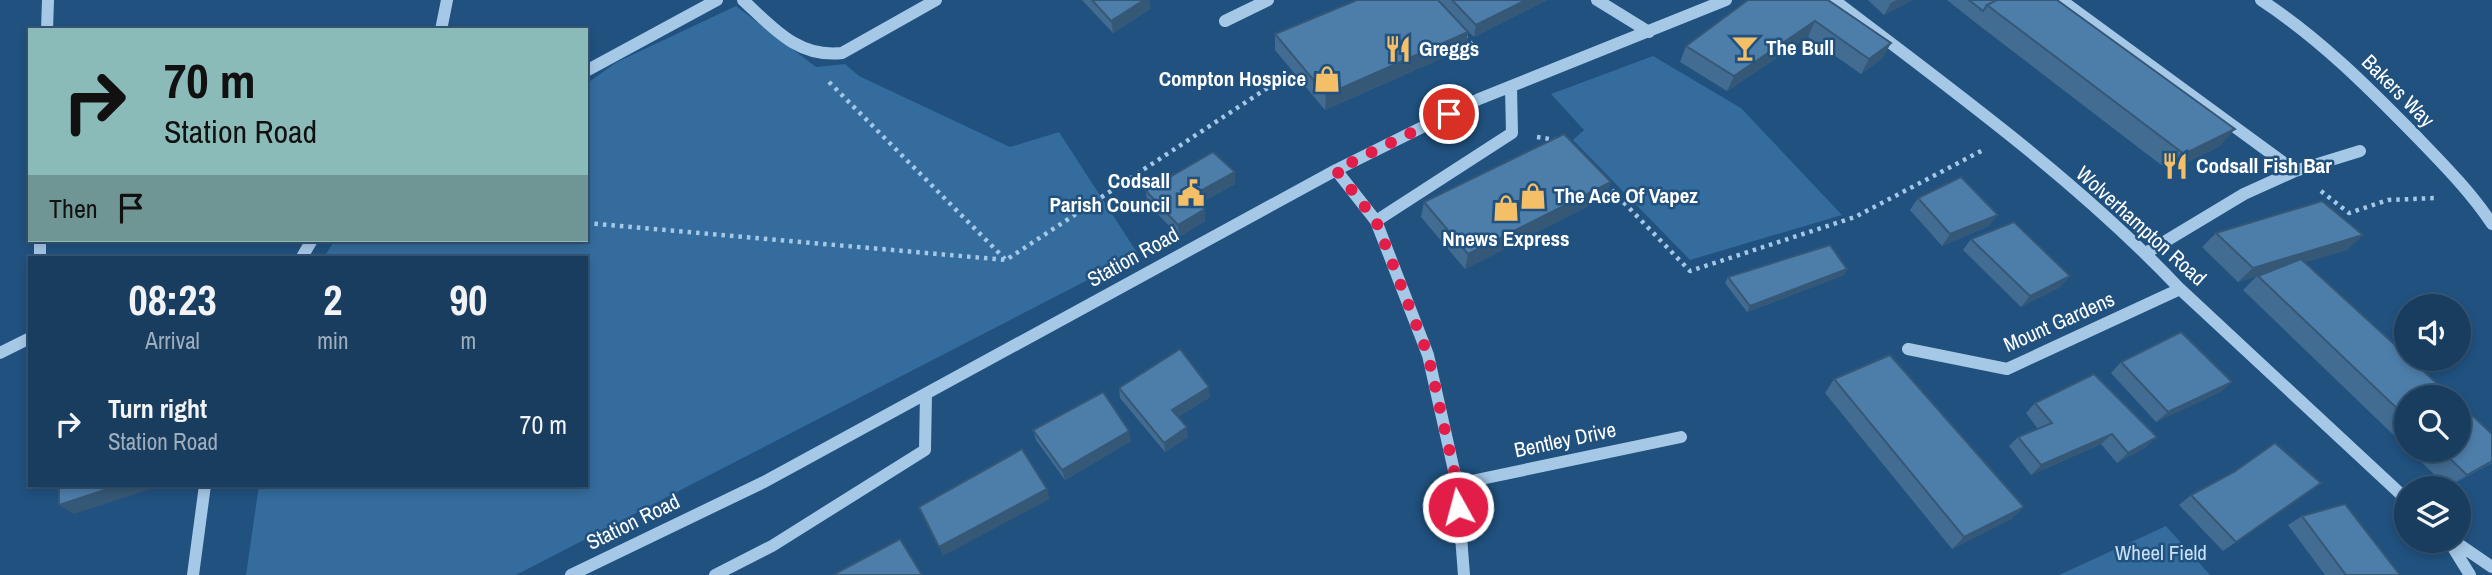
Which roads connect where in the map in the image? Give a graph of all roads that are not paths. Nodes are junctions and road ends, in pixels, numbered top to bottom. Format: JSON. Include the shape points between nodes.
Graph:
{"nodes":[{"id":1,"x":48,"y":0,"type":"edge"},
{"id":2,"x":447,"y":0,"type":"edge"},
{"id":3,"x":717,"y":0,"type":"edge"},
{"id":4,"x":743,"y":0,"type":"edge"},
{"id":5,"x":936,"y":0,"type":"edge"},
{"id":6,"x":1268,"y":0,"type":"edge"},
{"id":7,"x":1597,"y":0,"type":"edge"},
{"id":8,"x":1726,"y":0,"type":"edge"},
{"id":9,"x":1834,"y":0,"type":"edge"},
{"id":10,"x":2061,"y":0,"type":"edge"},
{"id":11,"x":2261,"y":0,"type":"edge"},
{"id":12,"x":1225,"y":21,"type":"dead end"},
{"id":13,"x":47,"y":28,"type":"edge"},
{"id":14,"x":441,"y":28,"type":"edge"},
{"id":15,"x":1649,"y":32,"type":"junction"},
{"id":16,"x":588,"y":70,"type":"edge"},
{"id":17,"x":1511,"y":87,"type":"junction"},
{"id":18,"x":2360,"y":150,"type":"dead end"},
{"id":19,"x":1336,"y":170,"type":"junction"},
{"id":20,"x":2295,"y":171,"type":"junction"},
{"id":21,"x":1376,"y":221,"type":"junction"},
{"id":22,"x":2492,"y":224,"type":"edge"},
{"id":23,"x":2146,"y":253,"type":"junction"},
{"id":24,"x":2180,"y":289,"type":"junction"},
{"id":25,"x":28,"y":339,"type":"edge"},
{"id":26,"x":1908,"y":349,"type":"dead end"},
{"id":27,"x":0,"y":353,"type":"edge"},
{"id":28,"x":926,"y":394,"type":"junction"},
{"id":29,"x":1681,"y":437,"type":"dead end"},
{"id":30,"x":1457,"y":484,"type":"junction"},
{"id":31,"x":205,"y":487,"type":"edge"},
{"id":32,"x":2394,"y":488,"type":"edge"},
{"id":33,"x":2458,"y":553,"type":"edge"},
{"id":34,"x":2470,"y":553,"type":"edge"},
{"id":35,"x":2492,"y":567,"type":"edge"},
{"id":36,"x":193,"y":575,"type":"edge"},
{"id":37,"x":571,"y":575,"type":"edge"},
{"id":38,"x":715,"y":575,"type":"edge"},
{"id":39,"x":1464,"y":575,"type":"edge"},
{"id":40,"x":2470,"y":575,"type":"edge"}],
"edges":[{"from":1,"to":13,"type":"street"},
{"from":2,"to":14,"type":"street"},
{"from":3,"to":16,"type":"street"},
{"from":4,"to":5,"type":"street","via":[[797,49],[827,57]]},
{"from":6,"to":12,"type":"street"},
{"from":7,"to":15,"type":"street"},
{"from":8,"to":15,"type":"street","name":"Station Road"},
{"from":9,"to":23,"type":"street","name":"Wolverhampton Road","via":[[2011,136]]},
{"from":10,"to":20,"type":"street"},
{"from":11,"to":22,"type":"street","name":"Bakers Way","via":[[2293,20],[2356,73],[2474,197]]},
{"from":15,"to":17,"type":"street","name":"Station Road"},
{"from":17,"to":19,"type":"street","name":"Station Road"},
{"from":17,"to":21,"type":"street","via":[[1511,133]]},
{"from":18,"to":20,"type":"street"},
{"from":19,"to":21,"type":"street"},
{"from":19,"to":28,"type":"street","name":"Station Road"},
{"from":20,"to":23,"type":"street","via":[[2244,194]]},
{"from":21,"to":30,"type":"street","via":[[1428,355]]},
{"from":23,"to":24,"type":"street","name":"Wolverhampton Road"},
{"from":24,"to":26,"type":"street","name":"Mount Gardens","via":[[2007,369]]},
{"from":24,"to":32,"type":"street","name":"Wolverhampton Road"},
{"from":25,"to":27,"type":"street"},
{"from":28,"to":37,"type":"street","name":"Station Road","via":[[764,482]]},
{"from":28,"to":38,"type":"street","via":[[925,450],[772,546]]},
{"from":29,"to":30,"type":"street","name":"Bentley Drive"},
{"from":30,"to":39,"type":"street"},
{"from":31,"to":36,"type":"street"},
{"from":33,"to":40,"type":"street"},
{"from":34,"to":35,"type":"street"}]}
